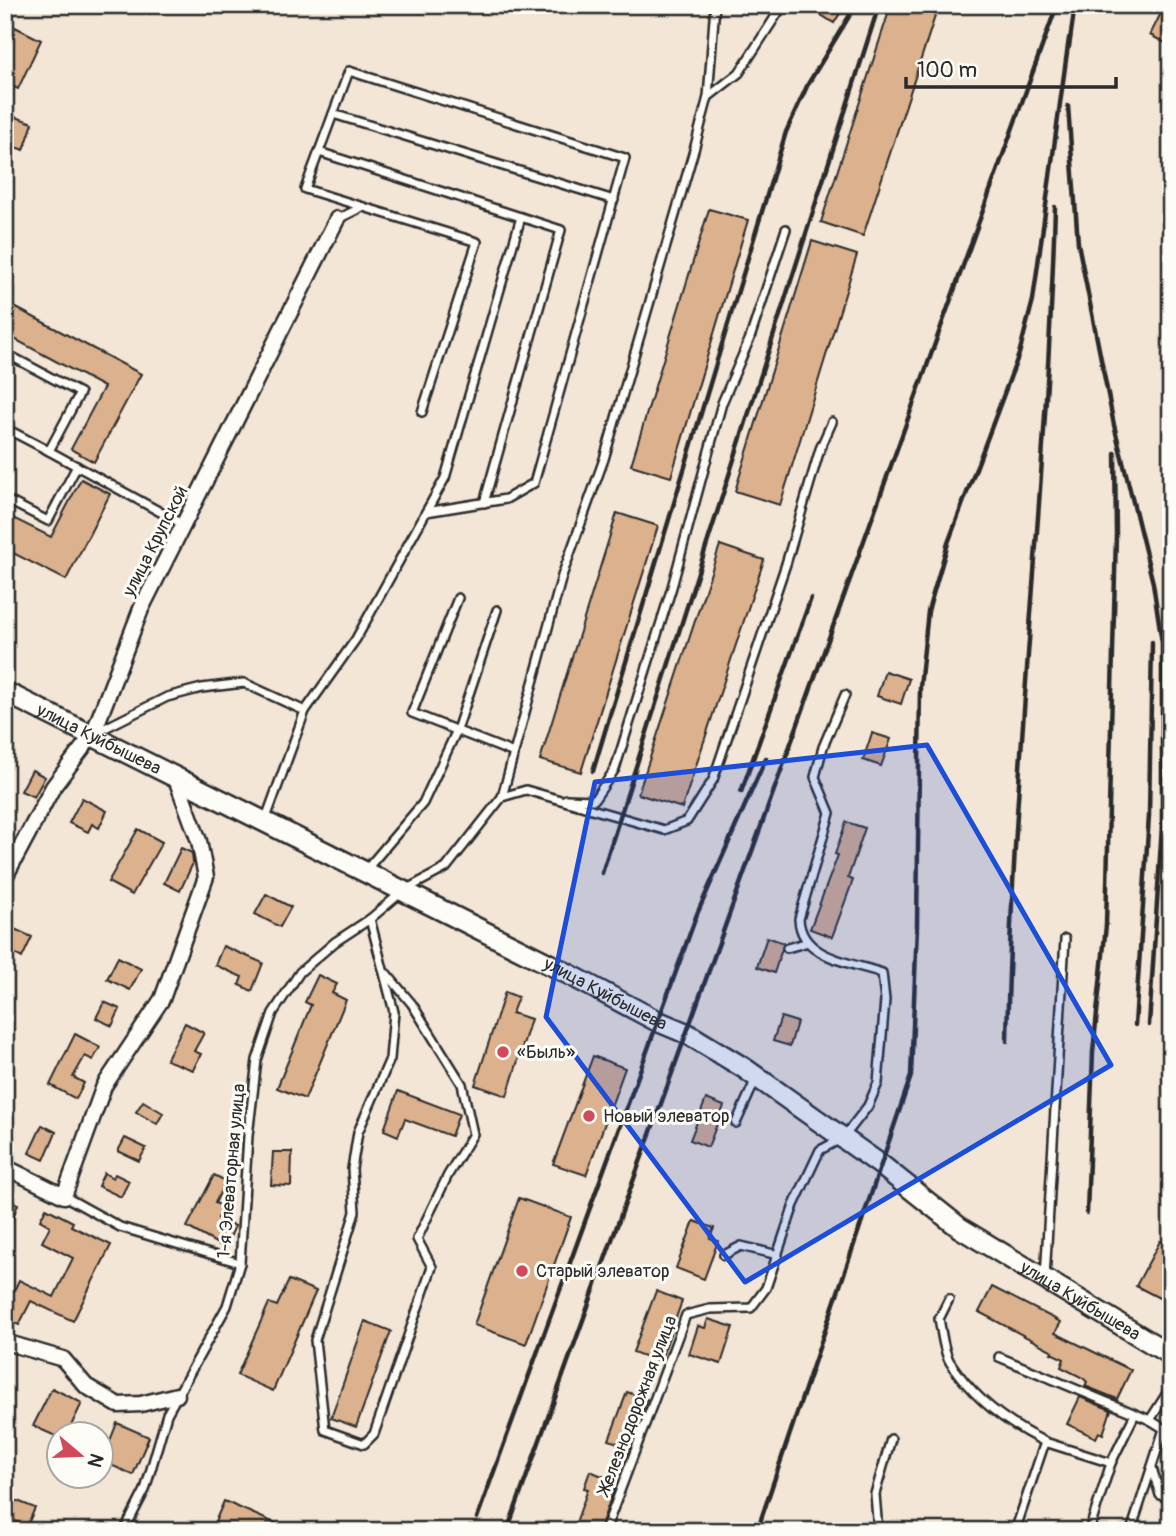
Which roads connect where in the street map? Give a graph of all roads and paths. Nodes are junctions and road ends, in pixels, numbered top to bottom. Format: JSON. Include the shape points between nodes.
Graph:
{"nodes":[{"id":1,"x":715,"y":5,"type":"edge"},
{"id":2,"x":783,"y":5,"type":"edge"},
{"id":3,"x":708,"y":97,"type":"junction"},
{"id":4,"x":333,"y":114,"type":"junction"},
{"id":5,"x":319,"y":152,"type":"junction"},
{"id":6,"x":614,"y":200,"type":"junction"},
{"id":7,"x":362,"y":207,"type":"junction"},
{"id":8,"x":521,"y":217,"type":"junction"},
{"id":9,"x":337,"y":219,"type":"joint"},
{"id":10,"x":786,"y":229,"type":"dead end"},
{"id":11,"x":5,"y":353,"type":"edge"},
{"id":12,"x":422,"y":412,"type":"dead end"},
{"id":13,"x":832,"y":422,"type":"dead end"},
{"id":14,"x":5,"y":428,"type":"edge"},
{"id":15,"x":49,"y":451,"type":"junction"},
{"id":16,"x":77,"y":466,"type":"junction"},
{"id":17,"x":5,"y":499,"type":"edge"},
{"id":18,"x":484,"y":503,"type":"junction"},
{"id":19,"x":426,"y":512,"type":"junction"},
{"id":20,"x":184,"y":525,"type":"junction"},
{"id":21,"x":458,"y":598,"type":"dead end"},
{"id":22,"x":497,"y":610,"type":"dead end"},
{"id":23,"x":5,"y":692,"type":"edge"},
{"id":24,"x":845,"y":695,"type":"dead end"},
{"id":25,"x":305,"y":711,"type":"junction"},
{"id":26,"x":457,"y":730,"type":"junction"},
{"id":27,"x":93,"y":734,"type":"junction"},
{"id":28,"x":514,"y":753,"type":"junction"},
{"id":29,"x":174,"y":776,"type":"junction"},
{"id":30,"x":502,"y":797,"type":"junction"},
{"id":31,"x":554,"y":798,"type":"junction"},
{"id":32,"x":265,"y":821,"type":"junction"},
{"id":33,"x":365,"y":872,"type":"junction"},
{"id":34,"x":5,"y":877,"type":"edge"},
{"id":35,"x":403,"y":891,"type":"junction"},
{"id":36,"x":370,"y":919,"type":"junction"},
{"id":37,"x":1065,"y":939,"type":"dead end"},
{"id":38,"x":805,"y":943,"type":"junction"},
{"id":39,"x":787,"y":948,"type":"dead end"},
{"id":40,"x":387,"y":974,"type":"junction"},
{"id":41,"x":757,"y":1078,"type":"junction"},
{"id":42,"x":736,"y":1124,"type":"dead end"},
{"id":43,"x":843,"y":1138,"type":"junction"},
{"id":44,"x":5,"y":1167,"type":"edge"},
{"id":45,"x":64,"y":1195,"type":"junction"},
{"id":46,"x":724,"y":1255,"type":"dead end"},
{"id":47,"x":778,"y":1255,"type":"junction"},
{"id":48,"x":240,"y":1263,"type":"junction"},
{"id":49,"x":1045,"y":1280,"type":"junction"},
{"id":50,"x":949,"y":1299,"type":"dead end"},
{"id":51,"x":5,"y":1342,"type":"edge"},
{"id":52,"x":1171,"y":1355,"type":"edge"},
{"id":53,"x":999,"y":1357,"type":"dead end"},
{"id":54,"x":1171,"y":1387,"type":"edge"},
{"id":55,"x":177,"y":1395,"type":"junction"},
{"id":56,"x":1135,"y":1414,"type":"junction"},
{"id":57,"x":1150,"y":1420,"type":"junction"},
{"id":58,"x":1167,"y":1431,"type":"edge"},
{"id":59,"x":891,"y":1439,"type":"dead end"},
{"id":60,"x":1045,"y":1442,"type":"junction"},
{"id":61,"x":1111,"y":1463,"type":"junction"},
{"id":62,"x":1152,"y":1467,"type":"junction"},
{"id":63,"x":1171,"y":1499,"type":"edge"},
{"id":64,"x":124,"y":1531,"type":"edge"},
{"id":65,"x":604,"y":1531,"type":"edge"},
{"id":66,"x":878,"y":1531,"type":"edge"},
{"id":67,"x":1015,"y":1531,"type":"edge"},
{"id":68,"x":1089,"y":1531,"type":"edge"},
{"id":69,"x":1131,"y":1531,"type":"edge"}],
"edges":[{"from":1,"to":3,"type":"lane"},
{"from":2,"to":3,"type":"lane","via":[[739,73]]},
{"from":3,"to":28,"type":"lane","via":[[604,459],[562,576]]},
{"from":4,"to":5,"type":"lane"},
{"from":4,"to":6,"type":"lane"},
{"from":4,"to":6,"type":"lane","via":[[349,71],[625,158]]},
{"from":5,"to":7,"type":"lane","via":[[305,189]]},
{"from":5,"to":8,"type":"lane"},
{"from":6,"to":18,"type":"lane","via":[[534,484],[506,499]]},
{"from":7,"to":9,"type":"lane"},
{"from":7,"to":12,"type":"lane","via":[[477,242]]},
{"from":8,"to":18,"type":"lane","via":[[561,230]]},
{"from":8,"to":19,"type":"lane","via":[[445,478]]},
{"from":9,"to":20,"type":"street","name":"улица Крупской"},
{"from":10,"to":31,"type":"lane","via":[[750,338],[722,404],[615,769],[594,800]]},
{"from":11,"to":15,"type":"lane","via":[[80,393]]},
{"from":13,"to":31,"type":"lane","via":[[713,780],[687,821],[664,830]]},
{"from":14,"to":15,"type":"lane"},
{"from":15,"to":16,"type":"lane"},
{"from":16,"to":17,"type":"lane","via":[[48,521]]},
{"from":16,"to":20,"type":"lane"},
{"from":18,"to":19,"type":"lane"},
{"from":19,"to":25,"type":"lane","via":[[356,639]]},
{"from":20,"to":27,"type":"street","name":"улица Крупской","via":[[141,609]]},
{"from":21,"to":26,"type":"lane","via":[[412,713]]},
{"from":22,"to":26,"type":"lane"},
{"from":23,"to":27,"type":"street","name":"улица Куйбышева"},
{"from":24,"to":38,"type":"lane","via":[[822,747],[816,777],[830,813],[799,919]]},
{"from":25,"to":27,"type":"lane","via":[[244,683],[167,697]]},
{"from":25,"to":32,"type":"lane"},
{"from":26,"to":28,"type":"lane"},
{"from":26,"to":33,"type":"lane","via":[[423,803]]},
{"from":27,"to":29,"type":"street","name":"улица Куйбышева"},
{"from":27,"to":34,"type":"street","name":"улица Крупской","via":[[53,787]]},
{"from":28,"to":30,"type":"lane"},
{"from":29,"to":32,"type":"street","name":"улица Куйбышева"},
{"from":29,"to":45,"type":"street","via":[[199,841],[206,877],[162,999],[104,1086]]},
{"from":30,"to":31,"type":"lane","via":[[526,790]]},
{"from":30,"to":35,"type":"lane","name":"1-я Элеваторная улица","via":[[446,868]]},
{"from":32,"to":33,"type":"street","name":"улица Куйбышева"},
{"from":33,"to":35,"type":"street","name":"улица Куйбышева"},
{"from":35,"to":36,"type":"lane","name":"1-я Элеваторная улица"},
{"from":35,"to":41,"type":"street","name":"улица Куйбышева","via":[[688,1034]]},
{"from":36,"to":40,"type":"lane"},
{"from":36,"to":48,"type":"lane","name":"1-я Элеваторная улица","via":[[300,972],[273,1013],[257,1060]]},
{"from":37,"to":49,"type":"lane"},
{"from":38,"to":39,"type":"lane"},
{"from":38,"to":43,"type":"lane","name":"Железнодорожная улица","via":[[882,973],[885,1000],[878,1083],[868,1107]]},
{"from":40,"to":40,"type":"lane","via":[[394,1012],[390,1059],[358,1132],[352,1169],[355,1212],[315,1340],[325,1430],[364,1444],[374,1434],[432,1267],[417,1239],[472,1134],[462,1084],[412,1004]]},
{"from":41,"to":42,"type":"lane"},
{"from":41,"to":43,"type":"street","name":"улица Куйбышева"},
{"from":43,"to":47,"type":"lane","name":"Железнодорожная улица","via":[[820,1150],[794,1205]]},
{"from":43,"to":49,"type":"street","name":"улица Куйбышева","via":[[960,1228]]},
{"from":44,"to":45,"type":"street"},
{"from":45,"to":48,"type":"lane","via":[[120,1227]]},
{"from":46,"to":47,"type":"lane","via":[[741,1246]]},
{"from":47,"to":65,"type":"lane","name":"Железнодорожная улица","via":[[766,1288],[751,1308],[686,1315]]},
{"from":48,"to":55,"type":"lane","name":"1-я Элеваторная улица","via":[[227,1306]]},
{"from":49,"to":52,"type":"street","name":"улица Куйбышева"},
{"from":50,"to":60,"type":"lane","via":[[939,1320],[949,1360],[1012,1426]]},
{"from":51,"to":55,"type":"street","via":[[63,1359],[86,1386],[118,1405]]},
{"from":53,"to":56,"type":"lane"},
{"from":54,"to":57,"type":"lane"},
{"from":55,"to":64,"type":"lane","name":"1-я Элеваторная улица","via":[[145,1490]]},
{"from":56,"to":57,"type":"lane"},
{"from":56,"to":61,"type":"lane"},
{"from":57,"to":58,"type":"lane"},
{"from":58,"to":62,"type":"lane"},
{"from":59,"to":66,"type":"lane","via":[[875,1494]]},
{"from":60,"to":61,"type":"lane"},
{"from":60,"to":67,"type":"lane"},
{"from":61,"to":68,"type":"lane"},
{"from":62,"to":63,"type":"lane","via":[[1160,1494]]},
{"from":62,"to":69,"type":"lane"}]}
